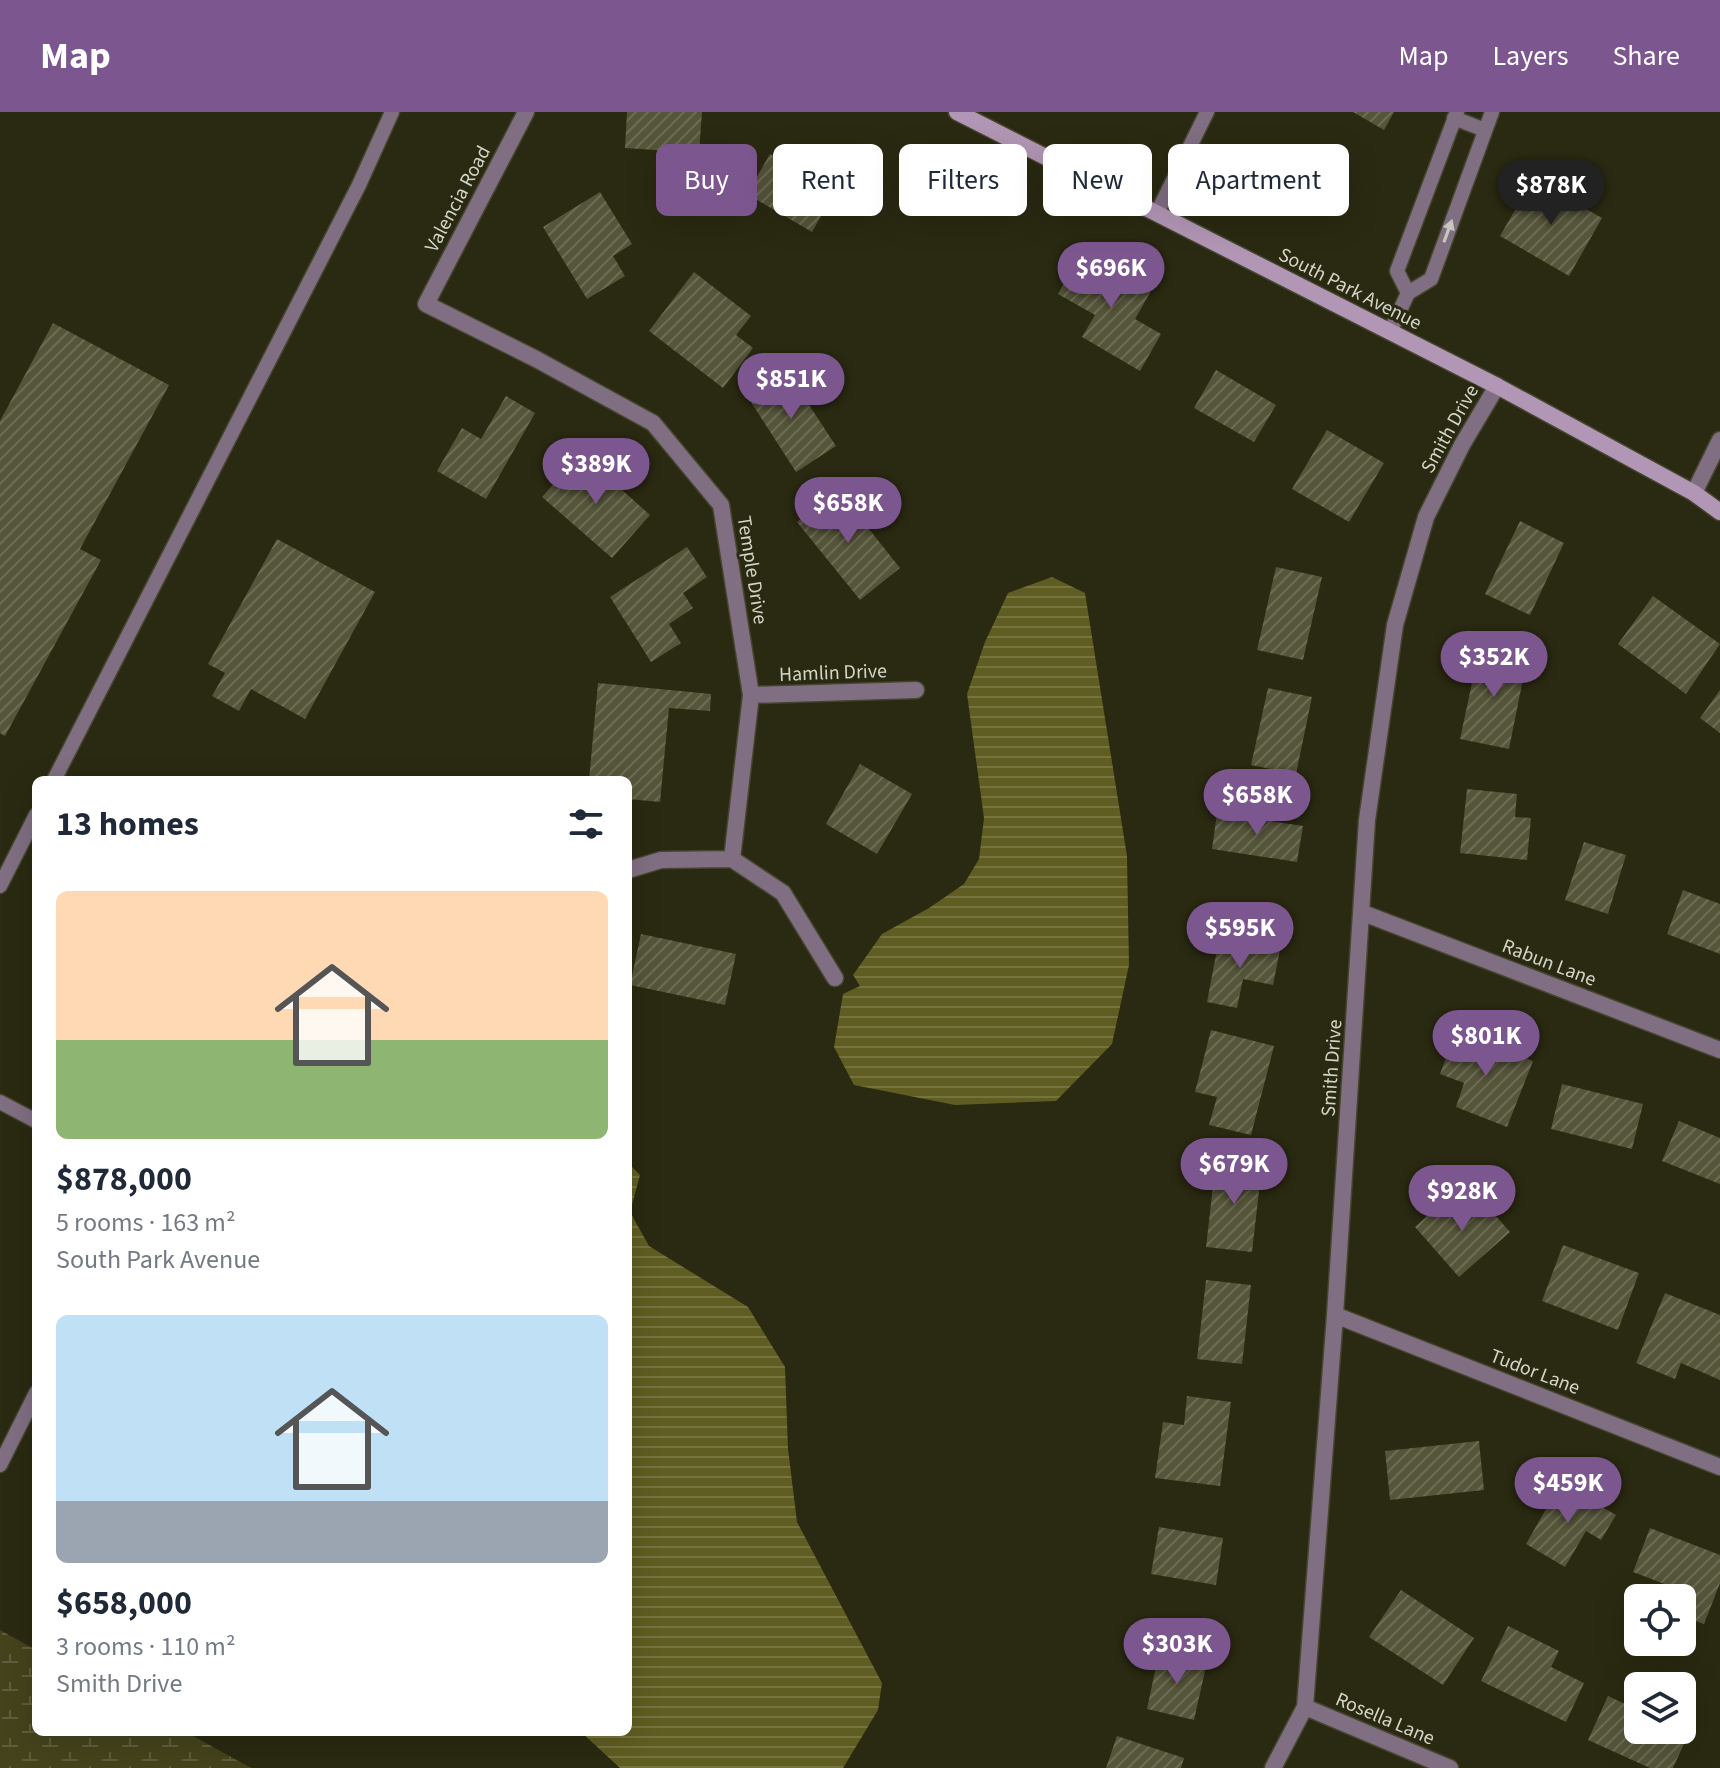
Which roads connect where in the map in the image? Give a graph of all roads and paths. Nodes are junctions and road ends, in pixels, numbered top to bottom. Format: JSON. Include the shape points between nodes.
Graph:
{"nodes":[{"id":1,"x":392,"y":112,"type":"edge"},
{"id":2,"x":526,"y":112,"type":"edge"},
{"id":3,"x":957,"y":112,"type":"edge"},
{"id":4,"x":1207,"y":112,"type":"edge"},
{"id":5,"x":1492,"y":112,"type":"edge"},
{"id":6,"x":1455,"y":115,"type":"edge"},
{"id":7,"x":1485,"y":130,"type":"junction"},
{"id":8,"x":1157,"y":213,"type":"junction"},
{"id":9,"x":1408,"y":293,"type":"junction"},
{"id":10,"x":426,"y":304,"type":"joint"},
{"id":11,"x":1390,"y":332,"type":"junction"},
{"id":12,"x":1497,"y":386,"type":"junction"},
{"id":13,"x":1720,"y":440,"type":"edge"},
{"id":14,"x":1694,"y":493,"type":"junction"},
{"id":15,"x":1720,"y":512,"type":"edge"},
{"id":16,"x":916,"y":690,"type":"dead end"},
{"id":17,"x":751,"y":695,"type":"junction"},
{"id":18,"x":56,"y":776,"type":"edge"},
{"id":19,"x":32,"y":823,"type":"edge"},
{"id":20,"x":732,"y":859,"type":"junction"},
{"id":21,"x":632,"y":869,"type":"edge"},
{"id":22,"x":0,"y":886,"type":"edge"},
{"id":23,"x":1363,"y":913,"type":"junction"},
{"id":24,"x":835,"y":978,"type":"dead end"},
{"id":25,"x":1720,"y":1050,"type":"edge"},
{"id":26,"x":0,"y":1102,"type":"edge"},
{"id":27,"x":32,"y":1119,"type":"edge"},
{"id":28,"x":1335,"y":1315,"type":"junction"},
{"id":29,"x":32,"y":1401,"type":"edge"},
{"id":30,"x":0,"y":1465,"type":"edge"},
{"id":31,"x":1720,"y":1467,"type":"edge"},
{"id":32,"x":1305,"y":1707,"type":"junction"},
{"id":33,"x":1273,"y":1768,"type":"edge"},
{"id":34,"x":1450,"y":1768,"type":"edge"}],
"edges":[{"from":1,"to":18,"type":"lane"},
{"from":2,"to":10,"type":"street","name":"Valencia Road"},
{"from":3,"to":8,"type":"street","name":"South Park Avenue"},
{"from":4,"to":8,"type":"lane"},
{"from":5,"to":7,"type":"lane"},
{"from":6,"to":7,"type":"lane"},
{"from":6,"to":9,"type":"lane","via":[[1397,271]]},
{"from":9,"to":7,"type":"lane","one_way":true,"via":[[1431,279]]},
{"from":8,"to":11,"type":"street","name":"South Park Avenue"},
{"from":9,"to":11,"type":"lane"},
{"from":10,"to":17,"type":"street","name":"Temple Drive","via":[[653,423],[721,505]]},
{"from":11,"to":12,"type":"street","name":"South Park Avenue"},
{"from":12,"to":14,"type":"street","name":"South Park Avenue"},
{"from":12,"to":23,"type":"street","name":"Smith Drive","via":[[1426,517],[1395,625],[1367,820]]},
{"from":13,"to":14,"type":"street"},
{"from":14,"to":15,"type":"street","name":"South Park Avenue"},
{"from":16,"to":17,"type":"street","name":"Hamlin Drive"},
{"from":17,"to":20,"type":"street","name":"Temple Drive"},
{"from":19,"to":22,"type":"lane"},
{"from":20,"to":21,"type":"street","via":[[661,860]]},
{"from":20,"to":24,"type":"street","via":[[783,893]]},
{"from":23,"to":25,"type":"street","name":"Rabun Lane"},
{"from":23,"to":28,"type":"street","name":"Smith Drive"},
{"from":26,"to":27,"type":"lane"},
{"from":28,"to":31,"type":"street","name":"Tudor Lane"},
{"from":28,"to":32,"type":"street","name":"Smith Drive"},
{"from":29,"to":30,"type":"lane"},
{"from":32,"to":33,"type":"street","name":"Smith Drive"},
{"from":32,"to":34,"type":"street","name":"Rosella Lane"}]}
